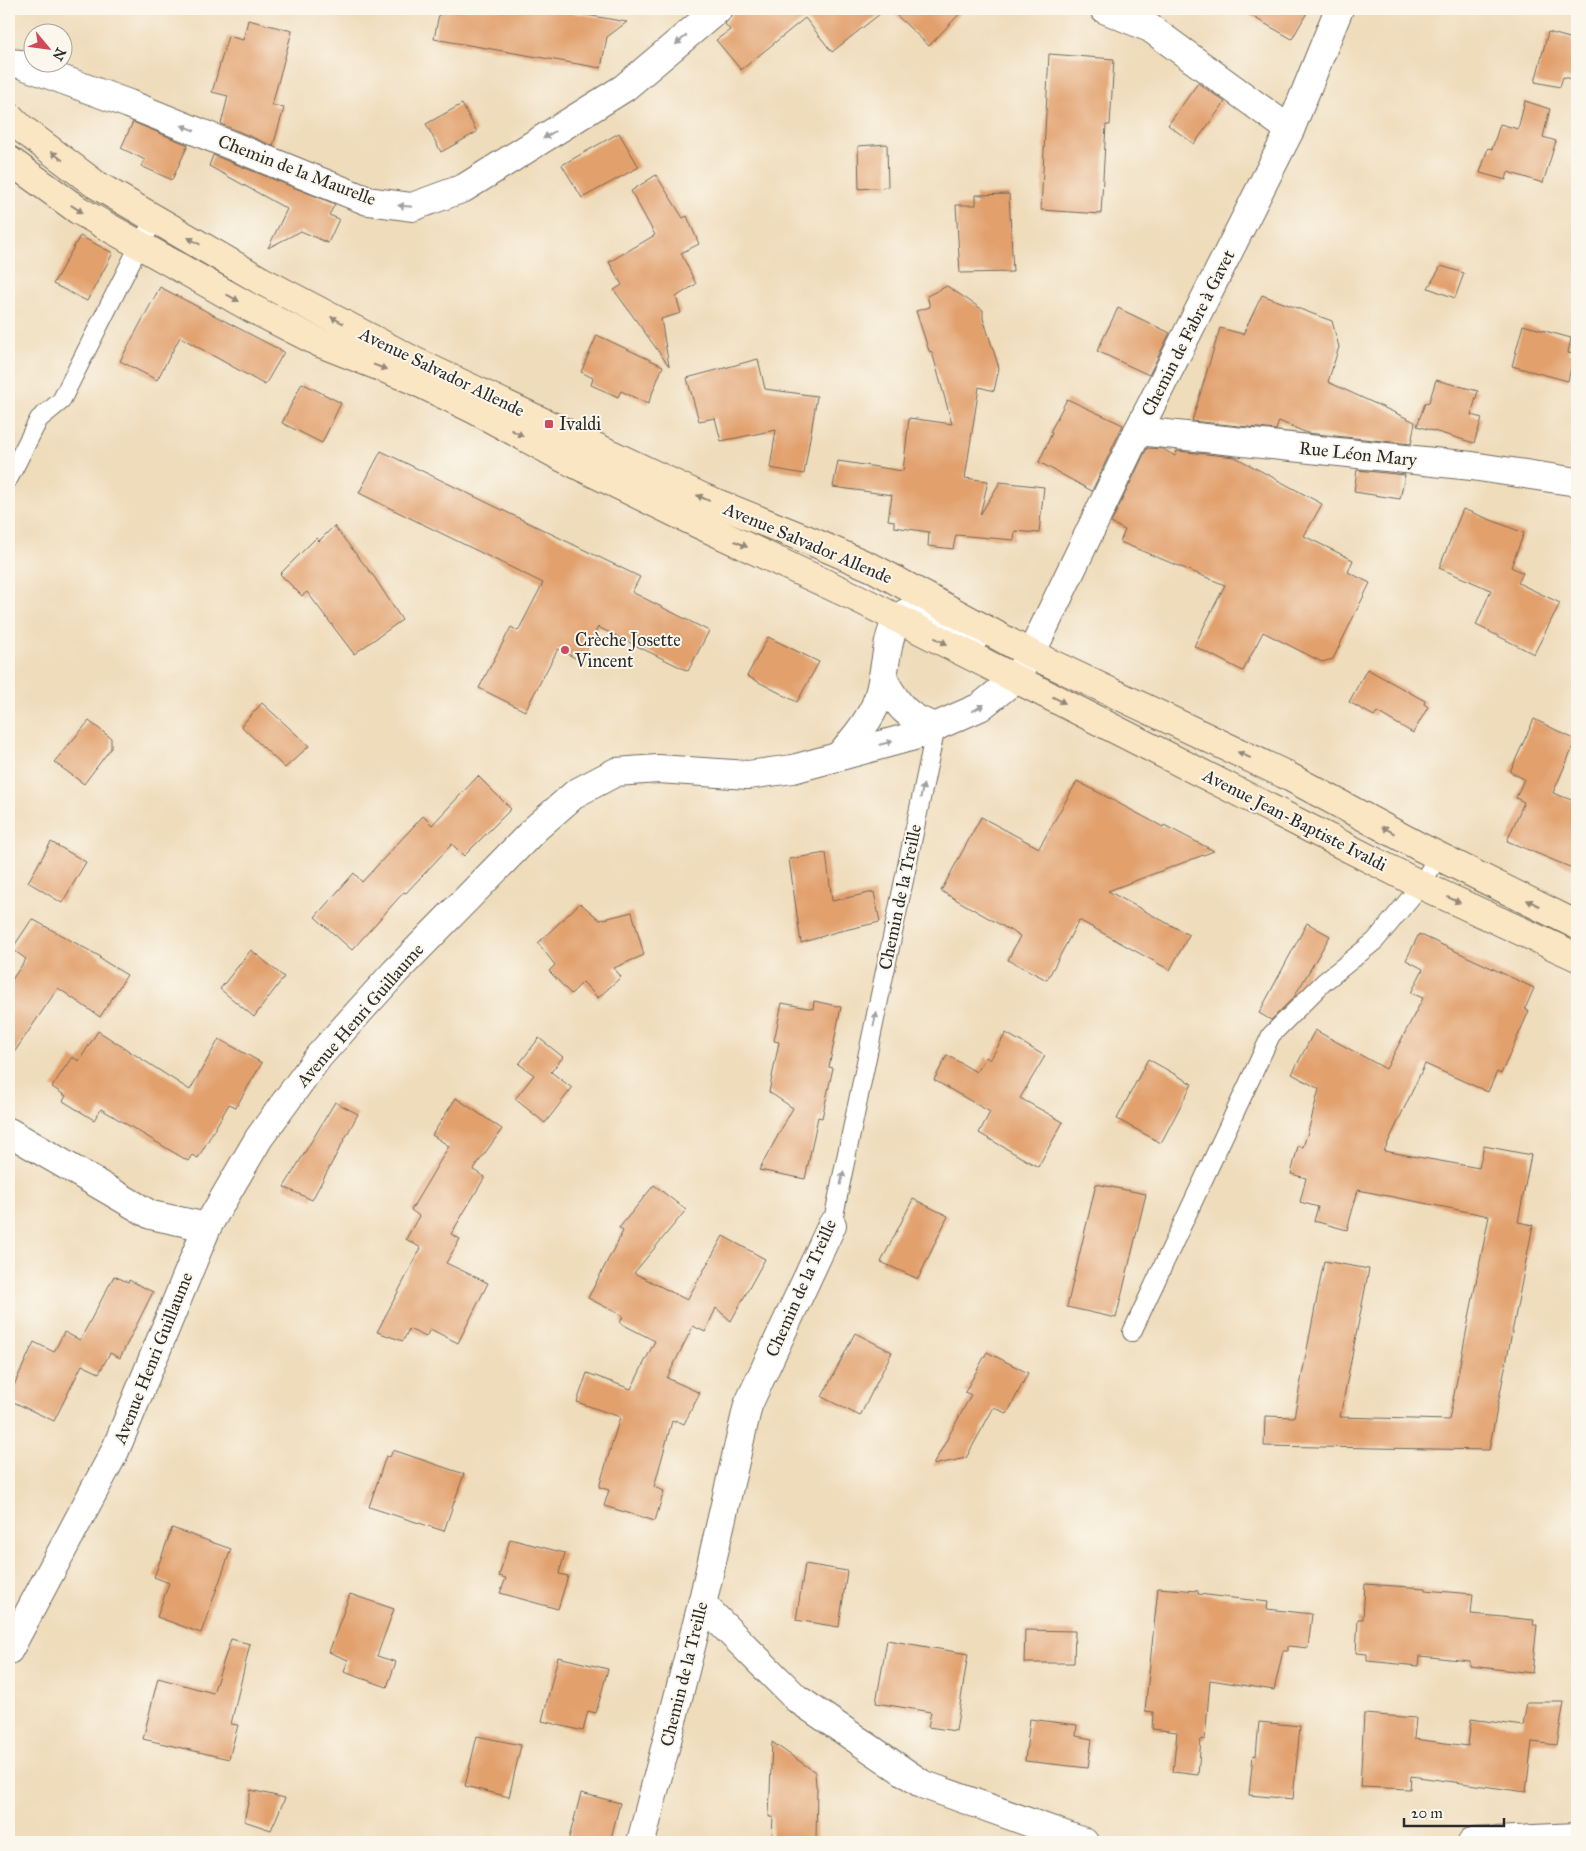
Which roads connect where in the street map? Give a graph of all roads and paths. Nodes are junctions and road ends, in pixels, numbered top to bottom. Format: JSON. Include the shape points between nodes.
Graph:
{"nodes":[{"id":1,"x":718,"y":9,"type":"edge"},
{"id":2,"x":1104,"y":9,"type":"edge"},
{"id":3,"x":1339,"y":9,"type":"edge"},
{"id":4,"x":9,"y":63,"type":"edge"},
{"id":5,"x":9,"y":116,"type":"edge"},
{"id":6,"x":1290,"y":130,"type":"junction"},
{"id":7,"x":9,"y":160,"type":"edge"},
{"id":8,"x":155,"y":219,"type":"junction"},
{"id":9,"x":139,"y":246,"type":"junction"},
{"id":10,"x":1138,"y":431,"type":"junction"},
{"id":11,"x":9,"y":478,"type":"edge"},
{"id":12,"x":1577,"y":482,"type":"edge"},
{"id":13,"x":898,"y":619,"type":"junction"},
{"id":14,"x":1031,"y":654,"type":"junction"},
{"id":15,"x":883,"y":679,"type":"junction"},
{"id":16,"x":1015,"y":679,"type":"junction"},
{"id":17,"x":936,"y":727,"type":"junction"},
{"id":18,"x":839,"y":756,"type":"junction"},
{"id":19,"x":1438,"y":856,"type":"junction"},
{"id":20,"x":1421,"y":885,"type":"junction"},
{"id":21,"x":1577,"y":925,"type":"edge"},
{"id":22,"x":1577,"y":958,"type":"edge"},
{"id":23,"x":9,"y":1132,"type":"edge"},
{"id":24,"x":832,"y":1225,"type":"joint"},
{"id":25,"x":207,"y":1227,"type":"junction"},
{"id":26,"x":1132,"y":1332,"type":"dead end"},
{"id":27,"x":702,"y":1604,"type":"junction"},
{"id":28,"x":9,"y":1650,"type":"edge"},
{"id":29,"x":1577,"y":1837,"type":"edge"},
{"id":30,"x":641,"y":1842,"type":"edge"},
{"id":31,"x":1084,"y":1842,"type":"edge"},
{"id":32,"x":1472,"y":1842,"type":"edge"}],
"edges":[{"from":1,"to":4,"type":"street","name":"Chemin de la Maurelle","one_way":true,"via":[[624,88],[464,188],[412,207],[368,200],[129,104],[20,64]]},
{"from":2,"to":6,"type":"street","via":[[1150,28]]},
{"from":3,"to":6,"type":"street","name":"Chemin de Fabre à Gavet"},
{"from":8,"to":5,"type":"main road","name":"Avenue Salvador Allende","one_way":true,"via":[[95,184]]},
{"from":6,"to":10,"type":"street","name":"Chemin de Fabre à Gavet"},
{"from":7,"to":9,"type":"main road","name":"Avenue Salvador Allende","one_way":true,"via":[[78,210]]},
{"from":8,"to":9,"type":"lane"},
{"from":14,"to":8,"type":"main road","name":"Avenue Salvador Allende","one_way":true,"via":[[875,569],[704,498],[416,362],[260,280]]},
{"from":9,"to":11,"type":"lane","via":[[61,400],[39,419]]},
{"from":9,"to":13,"type":"main road","name":"Avenue Salvador Allende","one_way":true,"via":[[320,343],[411,379],[563,458]]},
{"from":10,"to":12,"type":"street","name":"Rue Léon Mary","via":[[1472,466]]},
{"from":10,"to":14,"type":"street","name":"Chemin de Fabre à Gavet"},
{"from":13,"to":14,"type":"street","via":[[917,609],[992,645]]},
{"from":13,"to":15,"type":"street"},
{"from":13,"to":16,"type":"main road","name":"Avenue Salvador Allende","one_way":true},
{"from":14,"to":16,"type":"street","name":"Avenue Henri Guillaume"},
{"from":19,"to":14,"type":"main road","name":"Avenue Jean-Baptiste Ivaldi","one_way":true,"via":[[1284,774]]},
{"from":15,"to":17,"type":"street","via":[[908,714]]},
{"from":15,"to":18,"type":"street","via":[[876,704],[863,728]]},
{"from":17,"to":16,"type":"street","name":"Avenue Henri Guillaume","one_way":true,"via":[[980,707]]},
{"from":16,"to":20,"type":"main road","name":"Avenue Jean-Baptiste Ivaldi","one_way":true},
{"from":18,"to":17,"type":"street","name":"Avenue Henri Guillaume","one_way":true},
{"from":24,"to":17,"type":"lane","name":"Chemin de la Treille","one_way":true},
{"from":18,"to":25,"type":"street","name":"Avenue Henri Guillaume","via":[[793,769],[748,775],[658,769],[616,772],[576,793],[536,828],[408,958],[319,1056],[259,1138]]},
{"from":19,"to":20,"type":"lane"},
{"from":21,"to":19,"type":"main road","name":"Avenue Jean-Baptiste Ivaldi","one_way":true},
{"from":20,"to":22,"type":"main road","name":"Avenue Jean-Baptiste Ivaldi","one_way":true},
{"from":20,"to":26,"type":"lane","via":[[1375,941],[1324,982],[1271,1034]]},
{"from":23,"to":25,"type":"street","via":[[151,1215]]},
{"from":24,"to":27,"type":"street","name":"Chemin de la Treille","via":[[748,1405]]},
{"from":25,"to":28,"type":"street","name":"Avenue Henri Guillaume","via":[[115,1452]]},
{"from":27,"to":30,"type":"street","name":"Chemin de la Treille"},
{"from":27,"to":31,"type":"street","via":[[796,1698],[922,1784]]},
{"from":29,"to":32,"type":"street"}]}
